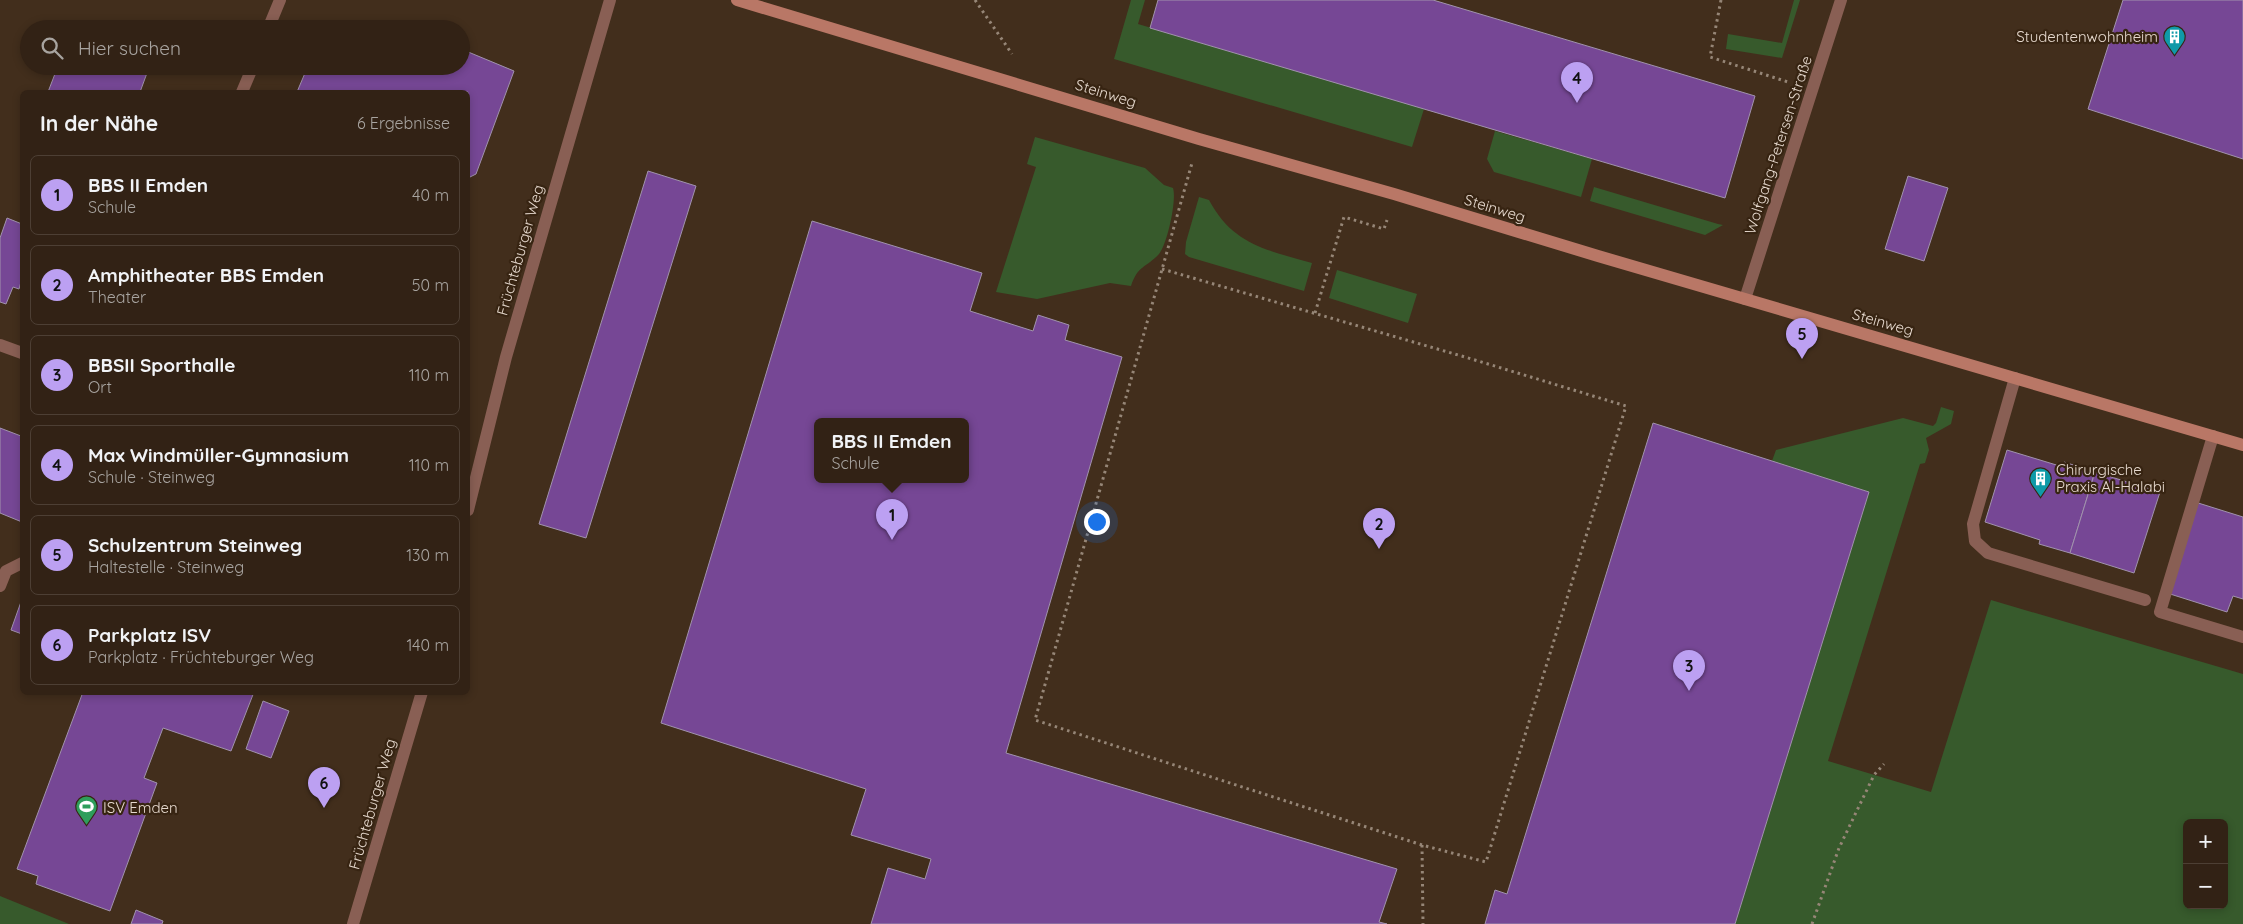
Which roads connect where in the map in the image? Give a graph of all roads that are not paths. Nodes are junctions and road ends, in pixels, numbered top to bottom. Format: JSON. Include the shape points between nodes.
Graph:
{"nodes":[{"id":1,"x":280,"y":0,"type":"edge"},
{"id":2,"x":610,"y":0,"type":"edge"},
{"id":3,"x":737,"y":0,"type":"edge"},
{"id":4,"x":1841,"y":0,"type":"edge"},
{"id":5,"x":272,"y":20,"type":"edge"},
{"id":6,"x":249,"y":75,"type":"edge"},
{"id":7,"x":243,"y":90,"type":"edge"},
{"id":8,"x":1745,"y":299,"type":"junction"},
{"id":9,"x":0,"y":345,"type":"edge"},
{"id":10,"x":20,"y":352,"type":"edge"},
{"id":11,"x":2015,"y":378,"type":"junction"},
{"id":12,"x":2213,"y":436,"type":"junction"},
{"id":13,"x":2243,"y":445,"type":"edge"},
{"id":14,"x":470,"y":495,"type":"edge"},
{"id":15,"x":20,"y":563,"type":"edge"},
{"id":16,"x":0,"y":586,"type":"edge"},
{"id":17,"x":2145,"y":600,"type":"dead end"},
{"id":18,"x":2243,"y":637,"type":"edge"},
{"id":19,"x":421,"y":695,"type":"edge"},
{"id":20,"x":353,"y":924,"type":"edge"}],
"edges":[{"from":1,"to":5,"type":"street"},
{"from":2,"to":14,"type":"street","name":"Früchteburger Weg","via":[[506,357]]},
{"from":3,"to":8,"type":"street","name":"Steinweg"},
{"from":4,"to":8,"type":"street","name":"Wolfgang-Petersen-Straße"},
{"from":6,"to":7,"type":"street"},
{"from":8,"to":11,"type":"street","name":"Steinweg"},
{"from":9,"to":10,"type":"street"},
{"from":11,"to":12,"type":"street","name":"Steinweg"},
{"from":11,"to":17,"type":"street","via":[[1973,524],[1975,541],[1988,553]]},
{"from":12,"to":13,"type":"street","name":"Steinweg"},
{"from":12,"to":18,"type":"street","via":[[2160,612]]},
{"from":15,"to":16,"type":"street","via":[[6,571]]},
{"from":19,"to":20,"type":"street","name":"Früchteburger Weg"}]}
